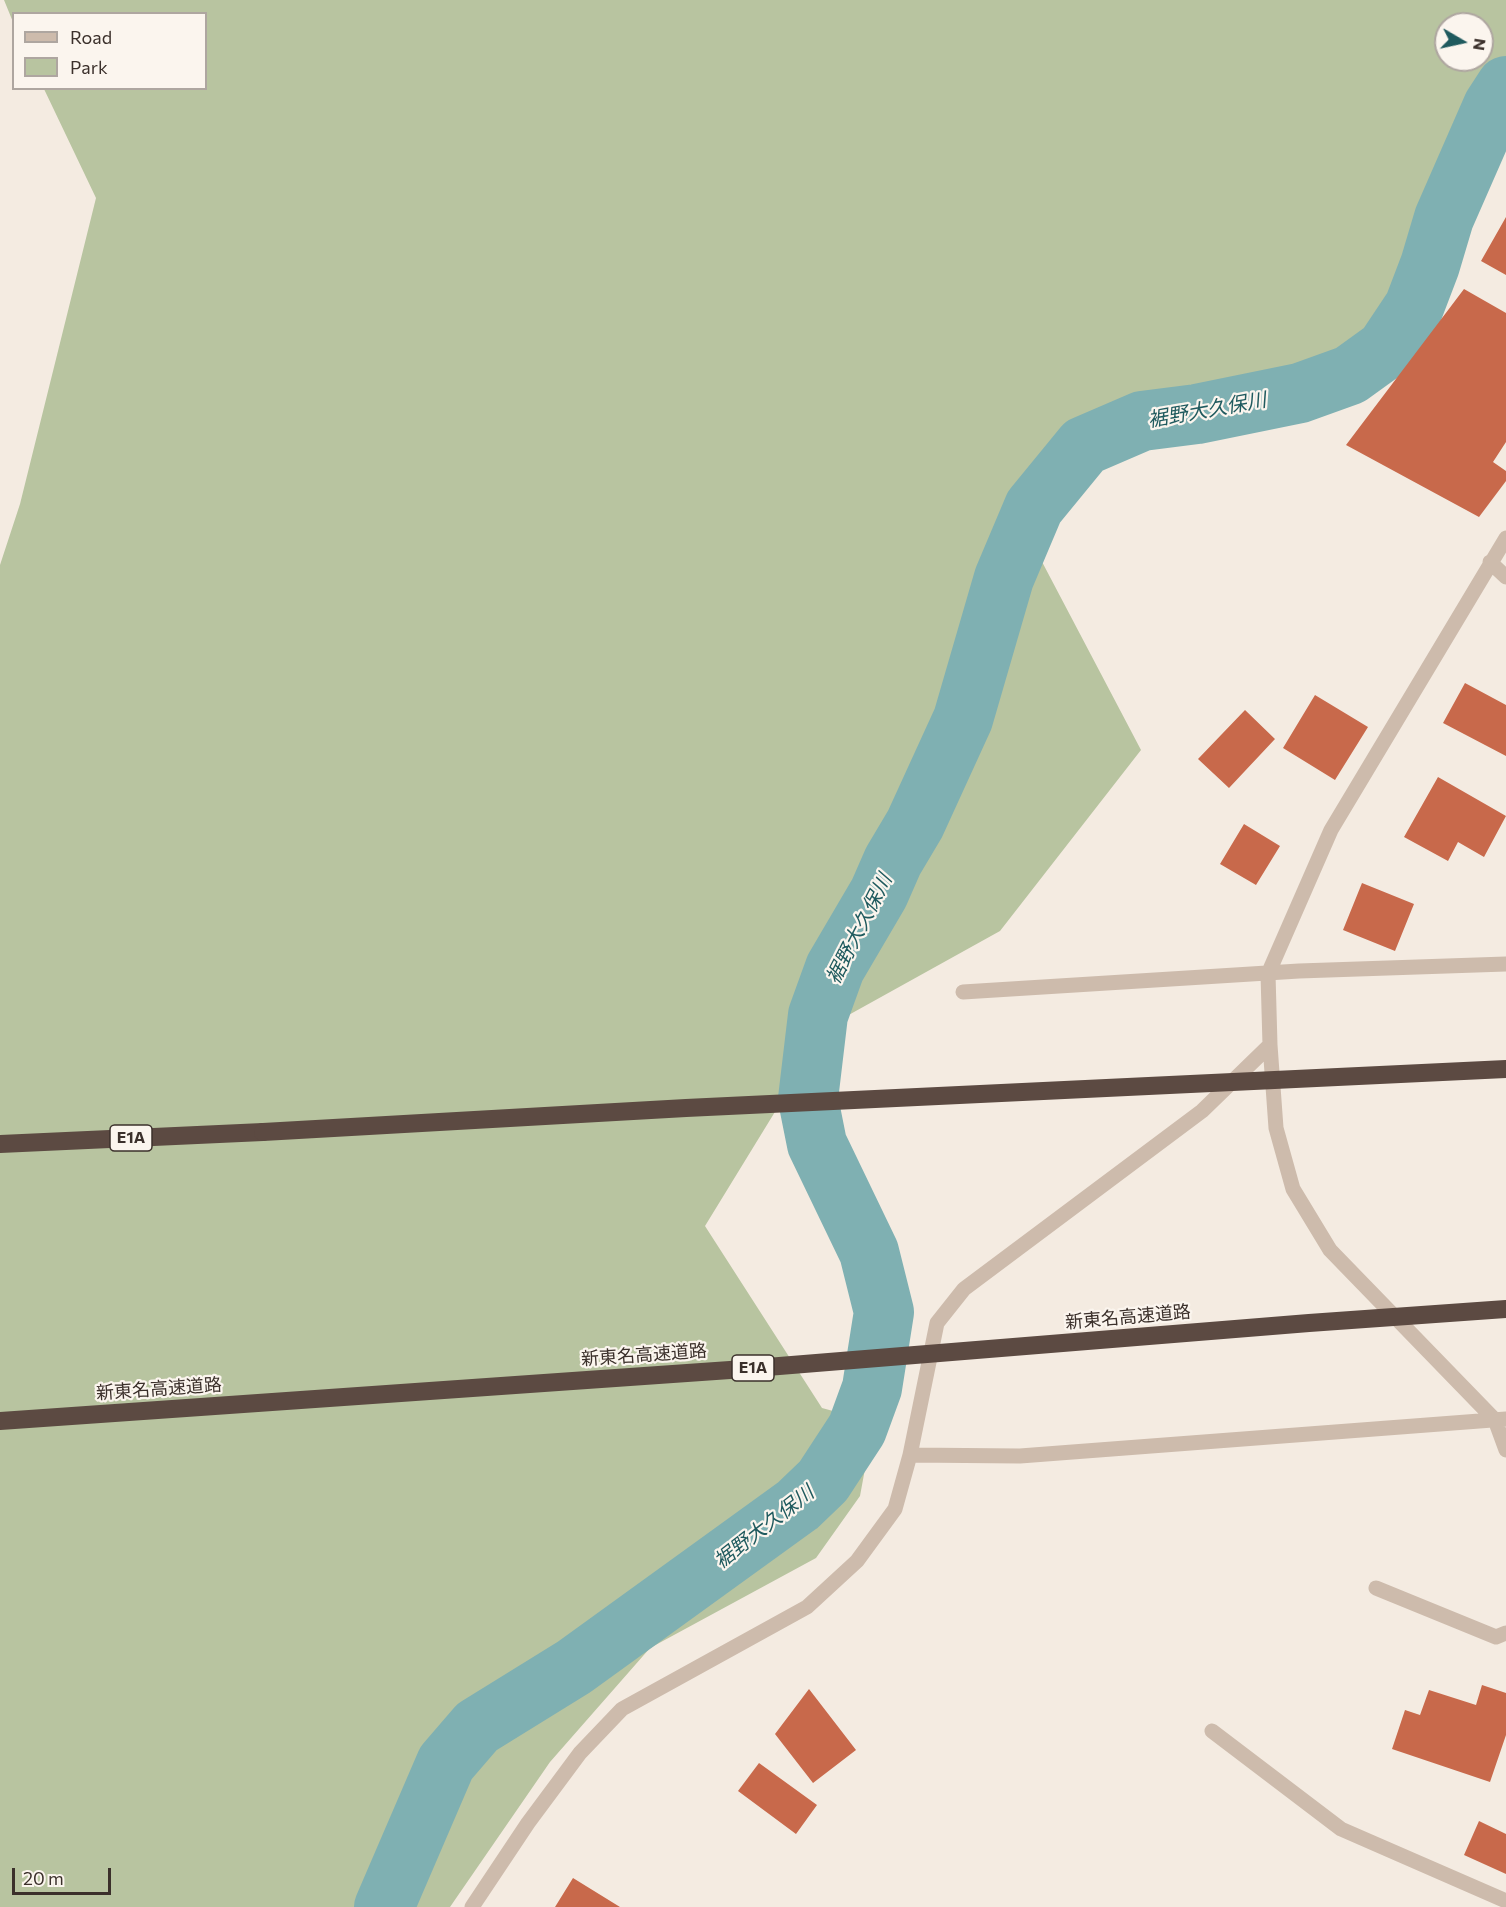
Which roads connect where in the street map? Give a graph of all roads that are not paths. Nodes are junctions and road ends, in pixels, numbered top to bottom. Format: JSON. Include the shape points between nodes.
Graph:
{"nodes":[{"id":1,"x":1506,"y":537,"type":"edge"},
{"id":2,"x":1490,"y":562,"type":"junction"},
{"id":3,"x":1506,"y":577,"type":"edge"},
{"id":4,"x":1506,"y":964,"type":"edge"},
{"id":5,"x":1268,"y":975,"type":"junction"},
{"id":6,"x":963,"y":992,"type":"dead end"},
{"id":7,"x":1270,"y":1045,"type":"junction"},
{"id":8,"x":1506,"y":1070,"type":"edge"},
{"id":9,"x":0,"y":1144,"type":"edge"},
{"id":10,"x":1506,"y":1310,"type":"edge"},
{"id":11,"x":1500,"y":1419,"type":"edge"},
{"id":12,"x":0,"y":1421,"type":"edge"},
{"id":13,"x":1506,"y":1450,"type":"edge"},
{"id":14,"x":910,"y":1455,"type":"junction"},
{"id":15,"x":1376,"y":1588,"type":"dead end"},
{"id":16,"x":1506,"y":1633,"type":"edge"},
{"id":17,"x":1212,"y":1731,"type":"dead end"},
{"id":18,"x":1506,"y":1901,"type":"edge"},
{"id":19,"x":472,"y":1907,"type":"edge"}],
"edges":[{"from":1,"to":2,"type":"street"},
{"from":2,"to":3,"type":"street"},
{"from":2,"to":5,"type":"street","via":[[1331,830]]},
{"from":4,"to":5,"type":"street"},
{"from":5,"to":6,"type":"street"},
{"from":5,"to":7,"type":"street"},
{"from":7,"to":11,"type":"street","via":[[1276,1128],[1293,1189],[1330,1250]]},
{"from":7,"to":14,"type":"street","via":[[1202,1111],[964,1290],[937,1323]]},
{"from":8,"to":9,"type":"highway","number":"E1A","bridge":true},
{"from":10,"to":12,"type":"highway","name":"新東名高速道路","number":"E1A","bridge":true},
{"from":11,"to":13,"type":"street"},
{"from":11,"to":14,"type":"street","via":[[1020,1456]]},
{"from":14,"to":19,"type":"street","via":[[896,1509],[857,1561],[807,1607],[622,1709],[573,1762]]},
{"from":15,"to":16,"type":"street","via":[[1496,1637]]},
{"from":17,"to":18,"type":"street","via":[[1341,1829]]}]}
